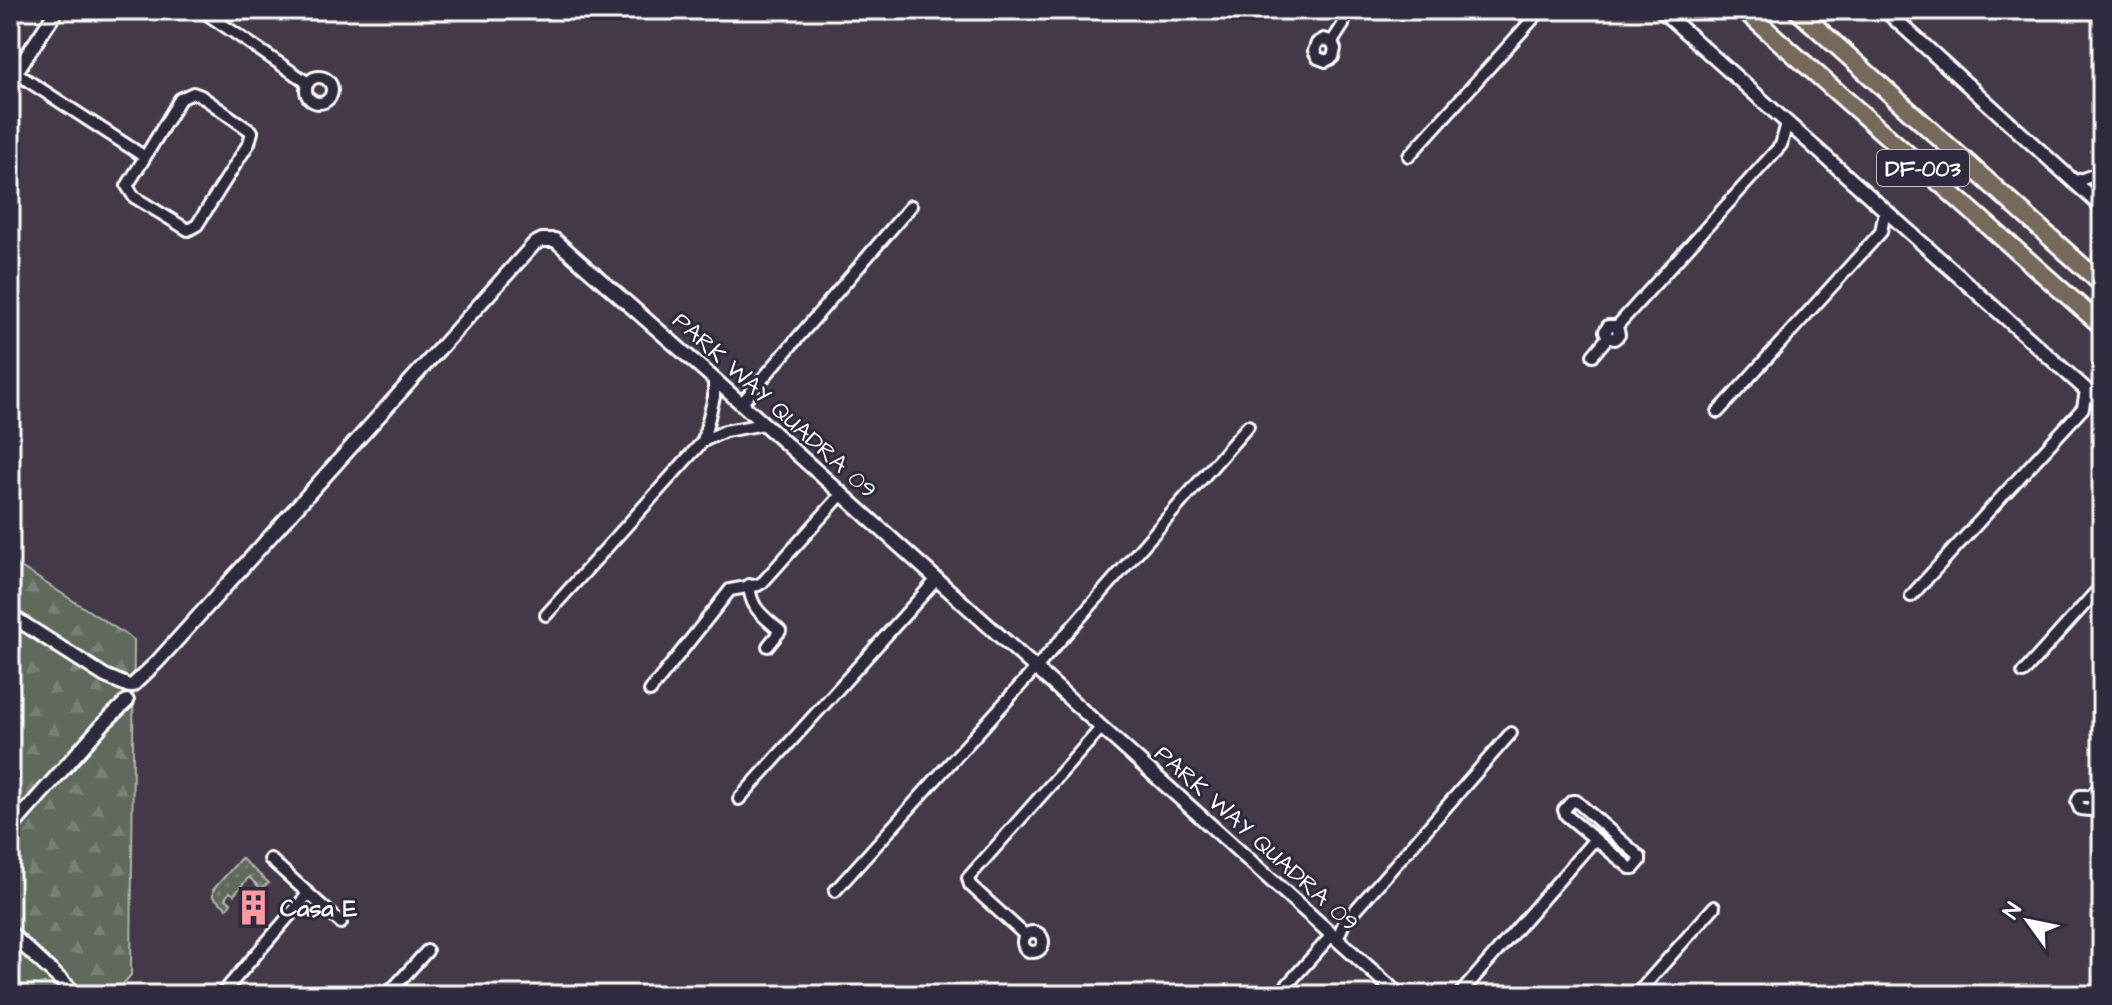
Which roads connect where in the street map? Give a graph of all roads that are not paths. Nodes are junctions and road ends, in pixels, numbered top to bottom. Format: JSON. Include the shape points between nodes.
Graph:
{"nodes":[{"id":1,"x":57,"y":10,"type":"edge"},
{"id":2,"x":201,"y":10,"type":"edge"},
{"id":3,"x":1347,"y":10,"type":"edge"},
{"id":4,"x":1541,"y":10,"type":"edge"},
{"id":5,"x":1661,"y":10,"type":"edge"},
{"id":6,"x":1744,"y":10,"type":"edge"},
{"id":7,"x":1797,"y":10,"type":"edge"},
{"id":8,"x":1885,"y":10,"type":"edge"},
{"id":9,"x":1332,"y":42,"type":"dead end"},
{"id":10,"x":13,"y":77,"type":"edge"},
{"id":11,"x":308,"y":83,"type":"dead end"},
{"id":12,"x":1787,"y":123,"type":"junction"},
{"id":13,"x":1800,"y":135,"type":"junction"},
{"id":14,"x":1782,"y":144,"type":"junction"},
{"id":15,"x":1409,"y":156,"type":"dead end"},
{"id":16,"x":145,"y":157,"type":"junction"},
{"id":17,"x":2102,"y":172,"type":"edge"},
{"id":18,"x":2074,"y":182,"type":"junction"},
{"id":19,"x":911,"y":206,"type":"dead end"},
{"id":20,"x":2102,"y":206,"type":"edge"},
{"id":21,"x":1885,"y":211,"type":"junction"},
{"id":22,"x":1902,"y":226,"type":"junction"},
{"id":23,"x":1881,"y":232,"type":"junction"},
{"id":24,"x":2102,"y":284,"type":"edge"},
{"id":25,"x":2102,"y":326,"type":"edge"},
{"id":26,"x":1593,"y":355,"type":"dead end"},
{"id":27,"x":714,"y":379,"type":"junction"},
{"id":28,"x":2086,"y":390,"type":"junction"},
{"id":29,"x":741,"y":404,"type":"junction"},
{"id":30,"x":2102,"y":404,"type":"edge"},
{"id":31,"x":2083,"y":408,"type":"junction"},
{"id":32,"x":1718,"y":412,"type":"dead end"},
{"id":33,"x":710,"y":417,"type":"junction"},
{"id":34,"x":764,"y":424,"type":"junction"},
{"id":35,"x":1248,"y":426,"type":"dead end"},
{"id":36,"x":725,"y":431,"type":"junction"},
{"id":37,"x":703,"y":441,"type":"junction"},
{"id":38,"x":842,"y":494,"type":"junction"},
{"id":39,"x":937,"y":579,"type":"junction"},
{"id":40,"x":749,"y":585,"type":"junction"},
{"id":41,"x":2102,"y":585,"type":"edge"},
{"id":42,"x":1911,"y":596,"type":"dead end"},
{"id":43,"x":10,"y":615,"type":"edge"},
{"id":44,"x":546,"y":615,"type":"dead end"},
{"id":45,"x":768,"y":646,"type":"dead end"},
{"id":46,"x":1036,"y":668,"type":"junction"},
{"id":47,"x":2023,"y":673,"type":"dead end"},
{"id":48,"x":650,"y":691,"type":"dead end"},
{"id":49,"x":129,"y":692,"type":"junction"},
{"id":50,"x":1102,"y":727,"type":"junction"},
{"id":51,"x":1511,"y":733,"type":"dead end"},
{"id":52,"x":2102,"y":784,"type":"edge"},
{"id":53,"x":2091,"y":796,"type":"dead end"},
{"id":54,"x":739,"y":799,"type":"dead end"},
{"id":55,"x":10,"y":829,"type":"edge"},
{"id":56,"x":1595,"y":839,"type":"junction"},
{"id":57,"x":270,"y":859,"type":"dead end"},
{"id":58,"x":835,"y":891,"type":"dead end"},
{"id":59,"x":308,"y":894,"type":"junction"},
{"id":60,"x":1714,"y":907,"type":"dead end"},
{"id":61,"x":341,"y":923,"type":"dead end"},
{"id":62,"x":10,"y":933,"type":"edge"},
{"id":63,"x":1025,"y":935,"type":"dead end"},
{"id":64,"x":1332,"y":935,"type":"junction"},
{"id":65,"x":427,"y":951,"type":"dead end"},
{"id":66,"x":77,"y":995,"type":"edge"},
{"id":67,"x":221,"y":995,"type":"edge"},
{"id":68,"x":387,"y":995,"type":"edge"},
{"id":69,"x":1278,"y":995,"type":"edge"},
{"id":70,"x":1399,"y":995,"type":"edge"},
{"id":71,"x":1459,"y":995,"type":"edge"},
{"id":72,"x":1636,"y":995,"type":"edge"}],
"edges":[{"from":1,"to":10,"type":"street"},
{"from":2,"to":11,"type":"street"},
{"from":3,"to":9,"type":"street"},
{"from":4,"to":15,"type":"street"},
{"from":5,"to":12,"type":"street"},
{"from":6,"to":25,"type":"highway","number":"DF-003"},
{"from":7,"to":24,"type":"highway","number":"DF-003"},
{"from":8,"to":18,"type":"street"},
{"from":10,"to":16,"type":"street"},
{"from":12,"to":13,"type":"street"},
{"from":12,"to":14,"type":"street"},
{"from":13,"to":14,"type":"street"},
{"from":13,"to":21,"type":"street"},
{"from":14,"to":26,"type":"street","via":[[1617,326],[1606,328],[1608,337]]},
{"from":16,"to":16,"type":"street","via":[[128,191],[182,228],[192,229],[252,132],[201,96],[187,94]]},
{"from":17,"to":18,"type":"street"},
{"from":18,"to":20,"type":"street"},
{"from":19,"to":29,"type":"street"},
{"from":21,"to":22,"type":"street"},
{"from":21,"to":23,"type":"street"},
{"from":22,"to":23,"type":"street"},
{"from":22,"to":28,"type":"street"},
{"from":23,"to":32,"type":"street"},
{"from":27,"to":29,"type":"street","name":"PARK WAY QUADRA 09"},
{"from":27,"to":33,"type":"street"},
{"from":27,"to":49,"type":"street","name":"PARK WAY QUADRA 09","via":[[559,242],[537,242]]},
{"from":28,"to":30,"type":"street"},
{"from":28,"to":31,"type":"street"},
{"from":29,"to":34,"type":"street","name":"PARK WAY QUADRA 09"},
{"from":30,"to":31,"type":"street"},
{"from":31,"to":42,"type":"street"},
{"from":33,"to":36,"type":"street"},
{"from":33,"to":37,"type":"street"},
{"from":34,"to":36,"type":"street"},
{"from":34,"to":38,"type":"street","name":"PARK WAY QUADRA 09"},
{"from":35,"to":46,"type":"street"},
{"from":36,"to":37,"type":"street"},
{"from":37,"to":44,"type":"street"},
{"from":38,"to":39,"type":"street","name":"PARK WAY QUADRA 09"},
{"from":38,"to":40,"type":"street","via":[[771,575]]},
{"from":39,"to":46,"type":"street","name":"PARK WAY QUADRA 09"},
{"from":39,"to":54,"type":"street"},
{"from":40,"to":45,"type":"street","via":[[750,602],[780,631]]},
{"from":40,"to":48,"type":"street","via":[[726,594]]},
{"from":41,"to":47,"type":"street"},
{"from":43,"to":49,"type":"street"},
{"from":46,"to":50,"type":"street","name":"PARK WAY QUADRA 09"},
{"from":46,"to":58,"type":"street"},
{"from":49,"to":55,"type":"street","name":"PARK WAY QUADRA 09"},
{"from":50,"to":63,"type":"street","via":[[968,878]]},
{"from":50,"to":64,"type":"street","name":"PARK WAY QUADRA 09"},
{"from":51,"to":64,"type":"street"},
{"from":52,"to":53,"type":"street"},
{"from":56,"to":56,"type":"street","via":[[1564,813],[1572,801],[1641,860],[1631,869]]},
{"from":56,"to":71,"type":"street"},
{"from":57,"to":59,"type":"street"},
{"from":59,"to":61,"type":"street"},
{"from":59,"to":67,"type":"street"},
{"from":60,"to":72,"type":"street"},
{"from":62,"to":66,"type":"street"},
{"from":64,"to":69,"type":"street"},
{"from":64,"to":70,"type":"street","name":"PARK WAY QUADRA 09"},
{"from":65,"to":68,"type":"street"}]}
